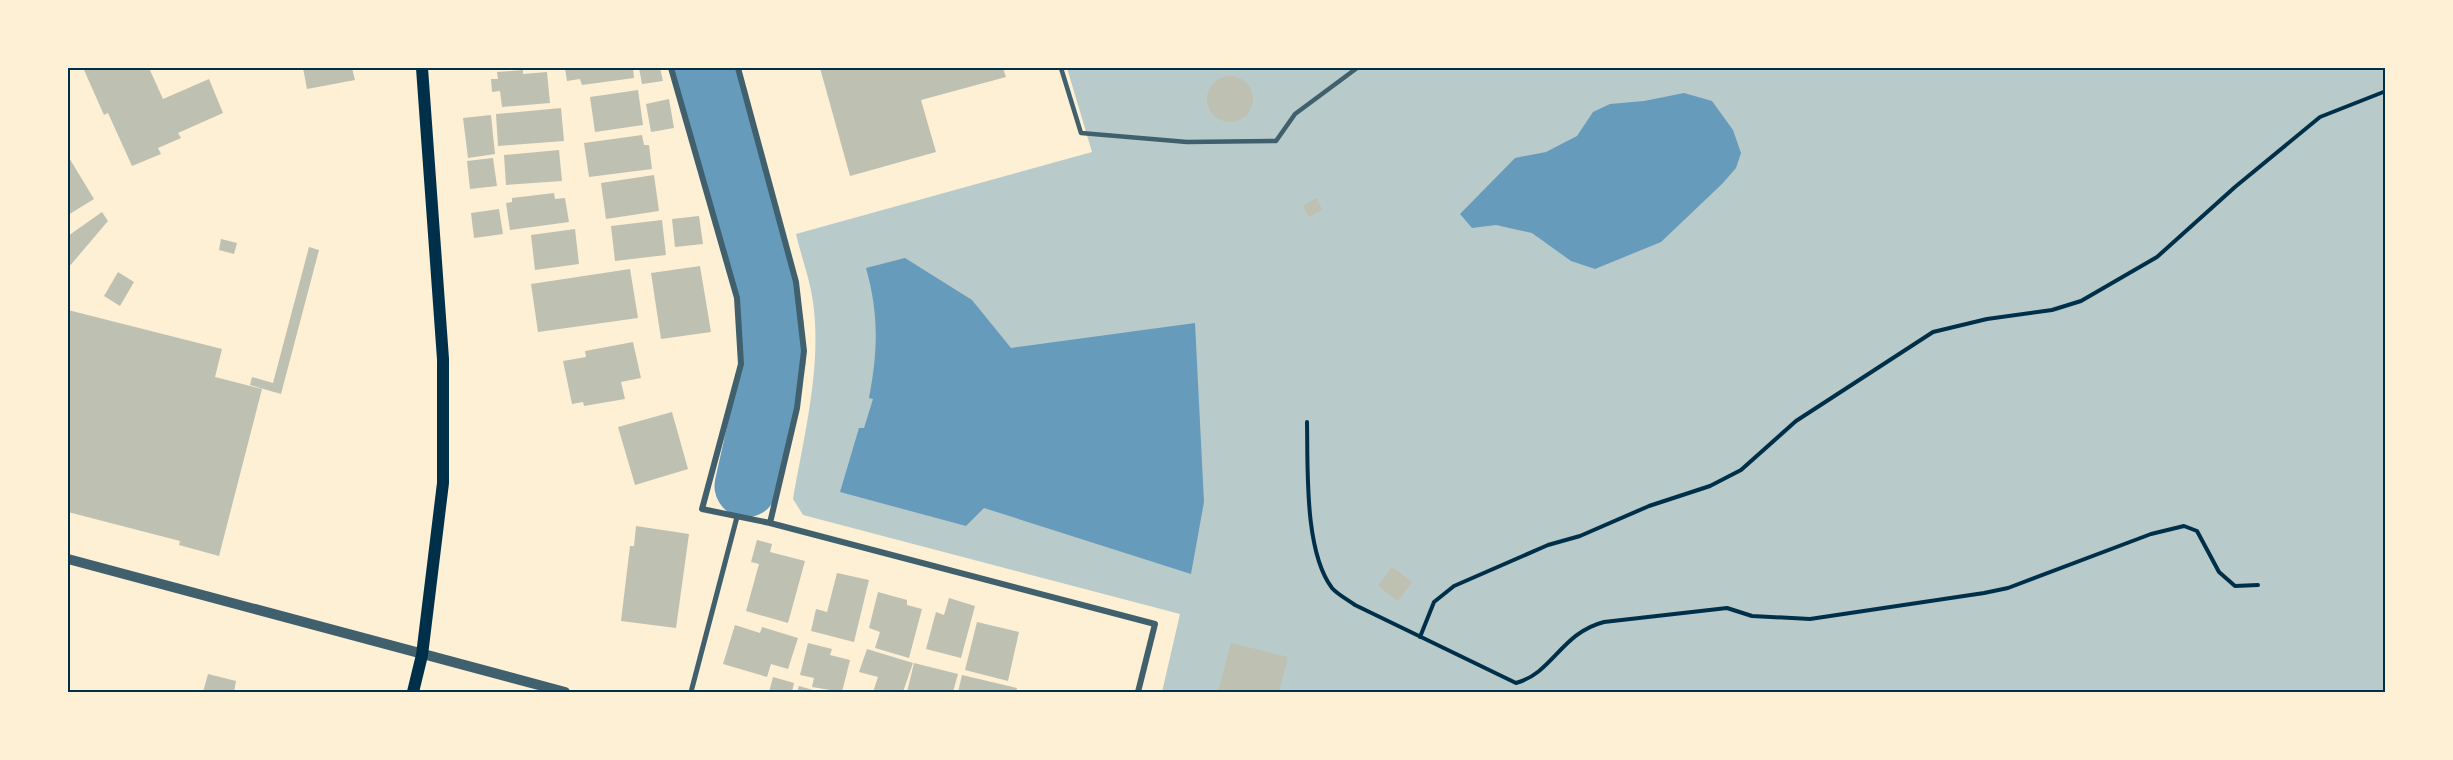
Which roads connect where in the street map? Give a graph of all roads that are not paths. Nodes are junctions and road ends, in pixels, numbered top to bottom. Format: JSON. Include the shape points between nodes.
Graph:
{"nodes":[{"id":1,"x":422,"y":68,"type":"edge"},
{"id":2,"x":671,"y":68,"type":"edge"},
{"id":3,"x":738,"y":68,"type":"edge"},
{"id":4,"x":1061,"y":68,"type":"edge"},
{"id":5,"x":1357,"y":68,"type":"edge"},
{"id":6,"x":737,"y":517,"type":"junction"},
{"id":7,"x":770,"y":523,"type":"junction"},
{"id":8,"x":68,"y":560,"type":"edge"},
{"id":9,"x":422,"y":655,"type":"junction"},
{"id":10,"x":413,"y":693,"type":"edge"},
{"id":11,"x":565,"y":693,"type":"edge"},
{"id":12,"x":691,"y":693,"type":"edge"},
{"id":13,"x":1138,"y":693,"type":"edge"}],
"edges":[{"from":1,"to":9,"type":"main road","via":[[443,359],[443,483]]},
{"from":2,"to":6,"type":"street","via":[[737,298],[741,364],[702,509]]},
{"from":3,"to":7,"type":"street","via":[[796,282],[804,351],[797,408]]},
{"from":4,"to":5,"type":"lane","via":[[1081,133],[1198,142],[1276,141],[1295,114]]},
{"from":6,"to":7,"type":"street"},
{"from":6,"to":12,"type":"street"},
{"from":7,"to":13,"type":"street","via":[[1155,624]]},
{"from":8,"to":9,"type":"street"},
{"from":9,"to":10,"type":"main road"},
{"from":9,"to":11,"type":"street"}]}
